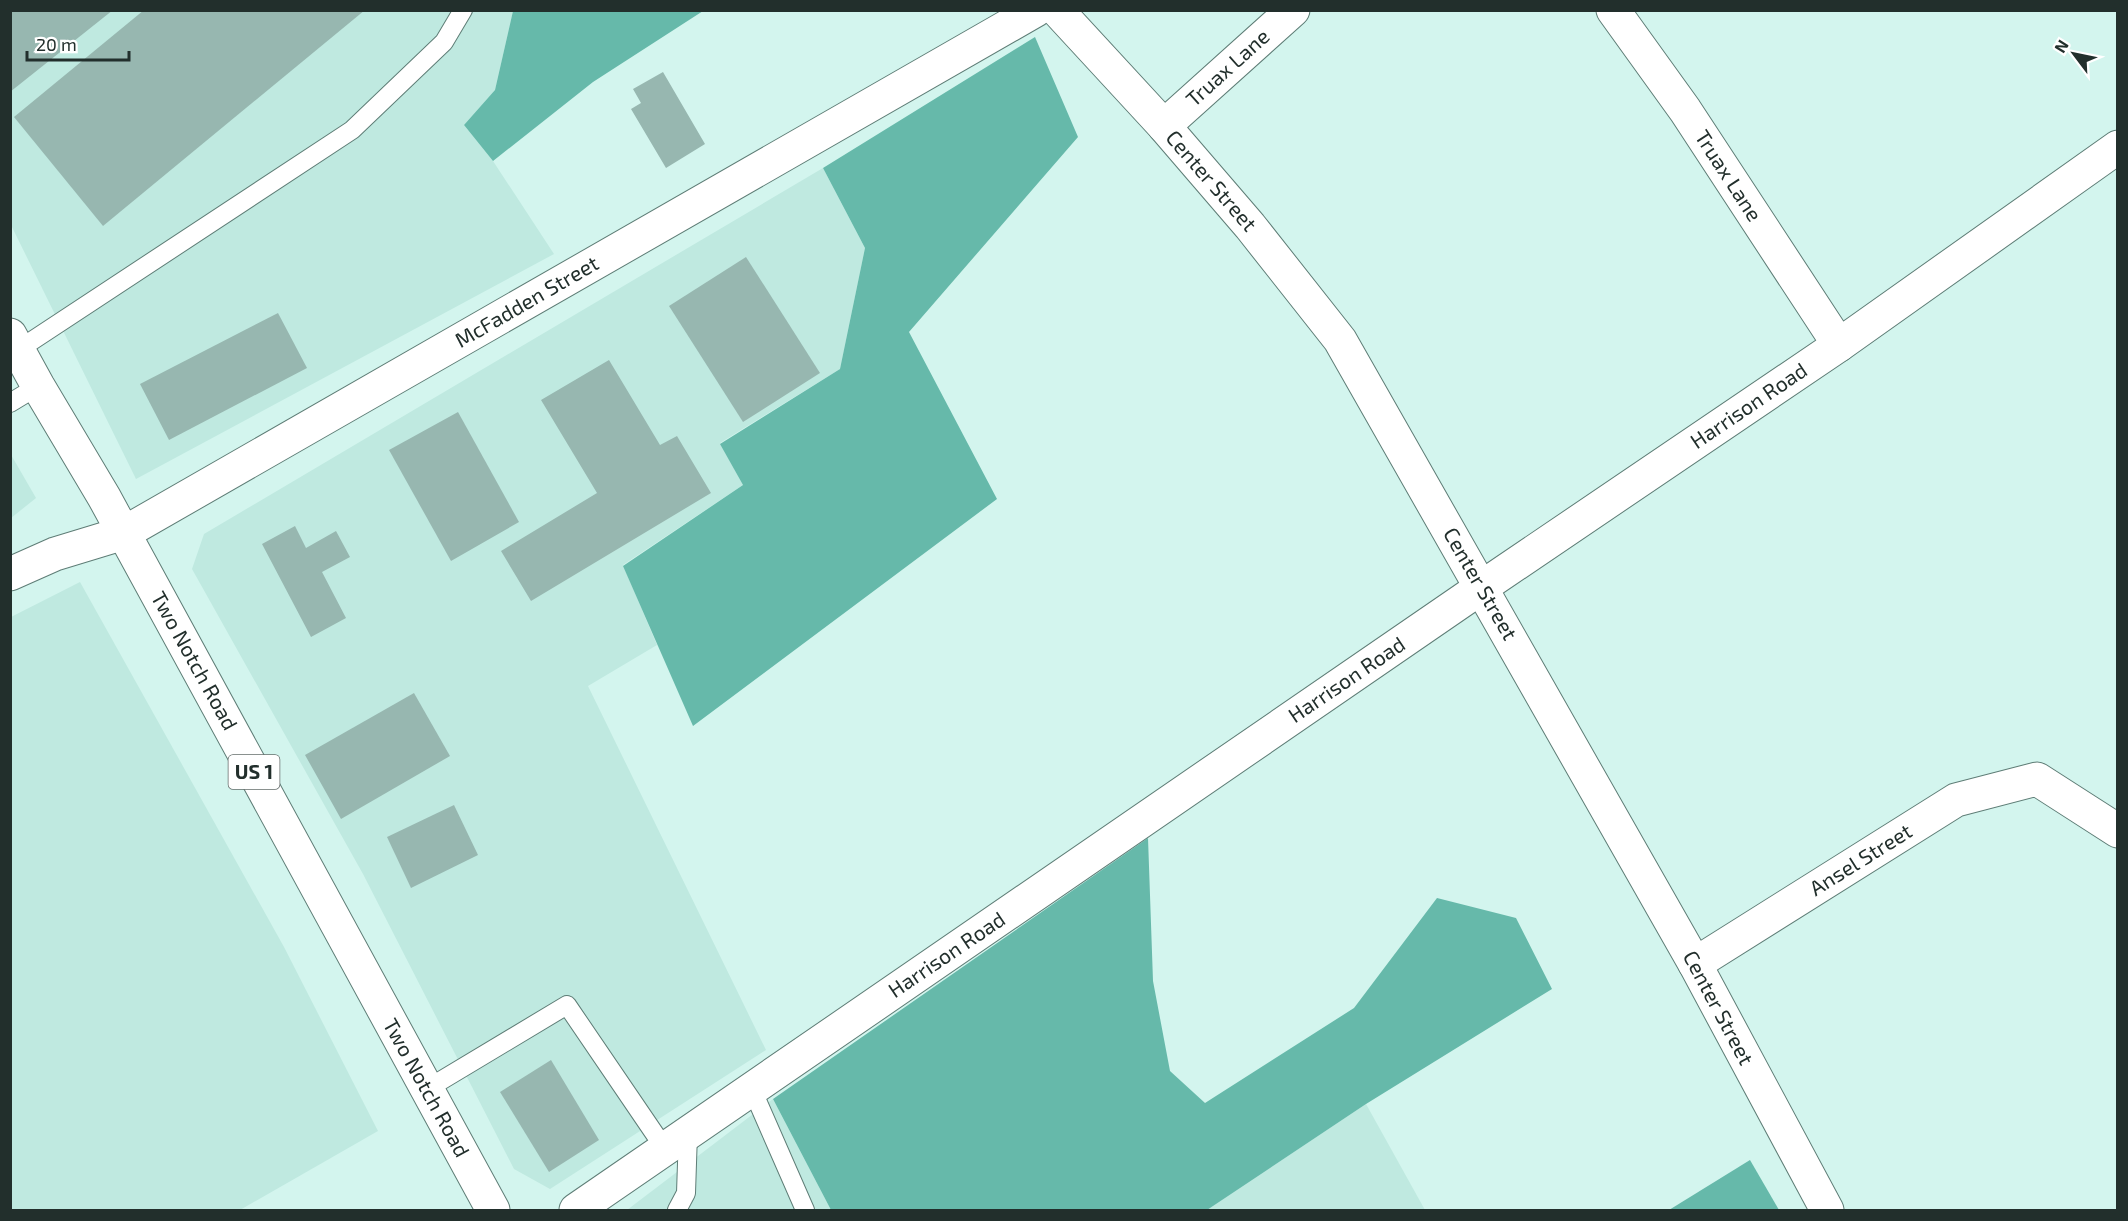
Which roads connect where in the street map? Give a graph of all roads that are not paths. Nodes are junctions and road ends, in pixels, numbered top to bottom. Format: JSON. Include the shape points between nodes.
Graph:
{"nodes":[{"id":1,"x":463,"y":10,"type":"edge"},
{"id":2,"x":1036,"y":10,"type":"edge"},
{"id":3,"x":1057,"y":10,"type":"edge"},
{"id":4,"x":1293,"y":10,"type":"edge"},
{"id":5,"x":1613,"y":10,"type":"edge"},
{"id":6,"x":1164,"y":126,"type":"junction"},
{"id":7,"x":2118,"y":147,"type":"edge"},
{"id":8,"x":14,"y":342,"type":"edge"},
{"id":9,"x":1839,"y":345,"type":"junction"},
{"id":10,"x":38,"y":386,"type":"junction"},
{"id":11,"x":10,"y":403,"type":"edge"},
{"id":12,"x":124,"y":533,"type":"junction"},
{"id":13,"x":10,"y":574,"type":"edge"},
{"id":14,"x":1482,"y":587,"type":"junction"},
{"id":15,"x":2118,"y":831,"type":"edge"},
{"id":16,"x":1695,"y":964,"type":"junction"},
{"id":17,"x":427,"y":1089,"type":"junction"},
{"id":18,"x":752,"y":1089,"type":"junction"},
{"id":19,"x":677,"y":1141,"type":"junction"},
{"id":20,"x":493,"y":1210,"type":"edge"},
{"id":21,"x":576,"y":1210,"type":"edge"},
{"id":22,"x":677,"y":1210,"type":"edge"},
{"id":23,"x":804,"y":1210,"type":"edge"},
{"id":24,"x":1827,"y":1210,"type":"edge"}],
"edges":[{"from":1,"to":8,"type":"lane","via":[[444,42],[352,130]]},
{"from":2,"to":12,"type":"street","name":"McFadden Street"},
{"from":3,"to":6,"type":"street","name":"Center Street"},
{"from":4,"to":6,"type":"street","name":"Truax Lane"},
{"from":5,"to":9,"type":"street","name":"Truax Lane","via":[[1685,110]]},
{"from":6,"to":14,"type":"street","name":"Center Street","via":[[1340,340]]},
{"from":7,"to":9,"type":"street","name":"Harrison Road"},
{"from":8,"to":10,"type":"street","name":"Two Notch Road","number":"US 1"},
{"from":9,"to":14,"type":"street","name":"Harrison Road"},
{"from":10,"to":11,"type":"lane"},
{"from":10,"to":12,"type":"street","name":"Two Notch Road","number":"US 1"},
{"from":12,"to":13,"type":"street","name":"McFadden Street","via":[[55,554]]},
{"from":12,"to":17,"type":"street","name":"Two Notch Road","number":"US 1"},
{"from":14,"to":16,"type":"street","name":"Center Street"},
{"from":14,"to":18,"type":"street","name":"Harrison Road"},
{"from":15,"to":16,"type":"street","name":"Ansel Street","via":[[2037,779],[1956,800]]},
{"from":16,"to":24,"type":"street","name":"Center Street"},
{"from":17,"to":19,"type":"lane","via":[[567,1005]]},
{"from":17,"to":20,"type":"street","name":"Two Notch Road","number":"US 1"},
{"from":18,"to":19,"type":"street","name":"Harrison Road"},
{"from":18,"to":23,"type":"lane"},
{"from":19,"to":21,"type":"street","name":"Harrison Road"},
{"from":19,"to":22,"type":"lane","via":[[686,1193]]}]}
